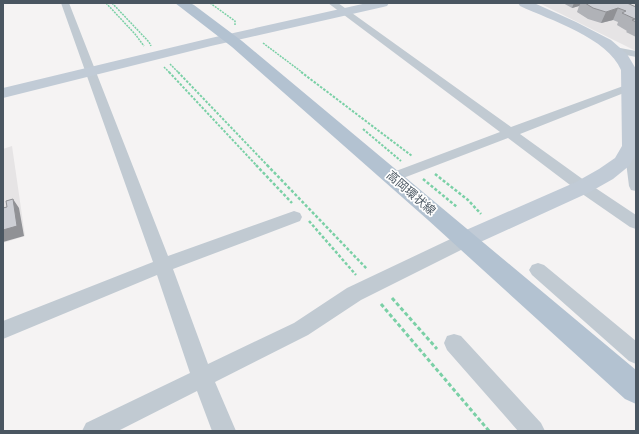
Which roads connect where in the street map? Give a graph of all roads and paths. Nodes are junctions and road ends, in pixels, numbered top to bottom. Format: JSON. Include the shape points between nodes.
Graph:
{"nodes":[{"id":1,"x":66,"y":3,"type":"edge"},
{"id":2,"x":106,"y":3,"type":"edge"},
{"id":3,"x":112,"y":3,"type":"edge"},
{"id":4,"x":181,"y":3,"type":"edge"},
{"id":5,"x":194,"y":3,"type":"edge"},
{"id":6,"x":210,"y":3,"type":"edge"},
{"id":7,"x":332,"y":3,"type":"edge"},
{"id":8,"x":383,"y":3,"type":"edge"},
{"id":9,"x":524,"y":3,"type":"edge"},
{"id":10,"x":344,"y":12,"type":"junction"},
{"id":11,"x":234,"y":33,"type":"junction"},
{"id":12,"x":259,"y":42,"type":"dead end"},
{"id":13,"x":151,"y":47,"type":"dead end"},
{"id":14,"x":146,"y":48,"type":"dead end"},
{"id":15,"x":615,"y":50,"type":"junction"},
{"id":16,"x":636,"y":54,"type":"edge"},
{"id":17,"x":166,"y":60,"type":"dead end"},
{"id":18,"x":159,"y":61,"type":"dead end"},
{"id":19,"x":92,"y":72,"type":"junction"},
{"id":20,"x":630,"y":87,"type":"junction"},
{"id":21,"x":3,"y":93,"type":"edge"},
{"id":22,"x":509,"y":132,"type":"junction"},
{"id":23,"x":631,"y":146,"type":"junction"},
{"id":24,"x":424,"y":165,"type":"junction"},
{"id":25,"x":398,"y":176,"type":"junction"},
{"id":26,"x":636,"y":186,"type":"edge"},
{"id":27,"x":583,"y":187,"type":"junction"},
{"id":28,"x":297,"y":213,"type":"junction"},
{"id":29,"x":481,"y":214,"type":"dead end"},
{"id":30,"x":636,"y":223,"type":"edge"},
{"id":31,"x":472,"y":237,"type":"junction"},
{"id":32,"x":163,"y":265,"type":"junction"},
{"id":33,"x":367,"y":269,"type":"dead end"},
{"id":34,"x":538,"y":270,"type":"dead end"},
{"id":35,"x":356,"y":275,"type":"dead end"},
{"id":36,"x":381,"y":304,"type":"dead end"},
{"id":37,"x":3,"y":330,"type":"edge"},
{"id":38,"x":454,"y":343,"type":"dead end"},
{"id":39,"x":636,"y":354,"type":"edge"},
{"id":40,"x":636,"y":374,"type":"edge"},
{"id":41,"x":202,"y":377,"type":"junction"},
{"id":42,"x":636,"y":389,"type":"edge"},
{"id":43,"x":94,"y":431,"type":"edge"},
{"id":44,"x":224,"y":431,"type":"edge"},
{"id":45,"x":489,"y":431,"type":"edge"},
{"id":46,"x":533,"y":431,"type":"edge"}],
"edges":[{"from":1,"to":19,"type":"street"},
{"from":2,"to":14,"type":"path"},
{"from":3,"to":13,"type":"path"},
{"from":4,"to":11,"type":"main road","name":"高岡環状線"},
{"from":5,"to":11,"type":"main road","name":"高岡環状線"},
{"from":6,"to":11,"type":"path","via":[[235,21]]},
{"from":7,"to":10,"type":"street"},
{"from":8,"to":10,"type":"street"},
{"from":9,"to":15,"type":"street"},
{"from":10,"to":11,"type":"street"},
{"from":10,"to":22,"type":"street"},
{"from":11,"to":19,"type":"street"},
{"from":11,"to":25,"type":"main road","name":"高岡環状線"},
{"from":12,"to":24,"type":"path"},
{"from":15,"to":16,"type":"street"},
{"from":15,"to":20,"type":"street","via":[[630,70]]},
{"from":17,"to":33,"type":"path"},
{"from":18,"to":28,"type":"path"},
{"from":19,"to":21,"type":"street"},
{"from":19,"to":32,"type":"street"},
{"from":20,"to":22,"type":"street"},
{"from":20,"to":23,"type":"street"},
{"from":22,"to":24,"type":"street"},
{"from":22,"to":27,"type":"street"},
{"from":23,"to":26,"type":"street"},
{"from":23,"to":27,"type":"street","via":[[622,162]]},
{"from":24,"to":25,"type":"street"},
{"from":24,"to":29,"type":"path","via":[[468,200]]},
{"from":25,"to":31,"type":"main road","name":"高岡環状線"},
{"from":27,"to":30,"type":"street"},
{"from":27,"to":31,"type":"street"},
{"from":28,"to":32,"type":"street"},
{"from":28,"to":35,"type":"path"},
{"from":31,"to":40,"type":"main road","name":"高岡環状線"},
{"from":31,"to":41,"type":"street","via":[[354,294],[301,329]]},
{"from":31,"to":42,"type":"main road","name":"高岡環状線"},
{"from":32,"to":37,"type":"street"},
{"from":32,"to":41,"type":"street"},
{"from":34,"to":39,"type":"street"},
{"from":36,"to":45,"type":"path"},
{"from":38,"to":46,"type":"street"},
{"from":41,"to":43,"type":"street"},
{"from":41,"to":44,"type":"street"}]}
